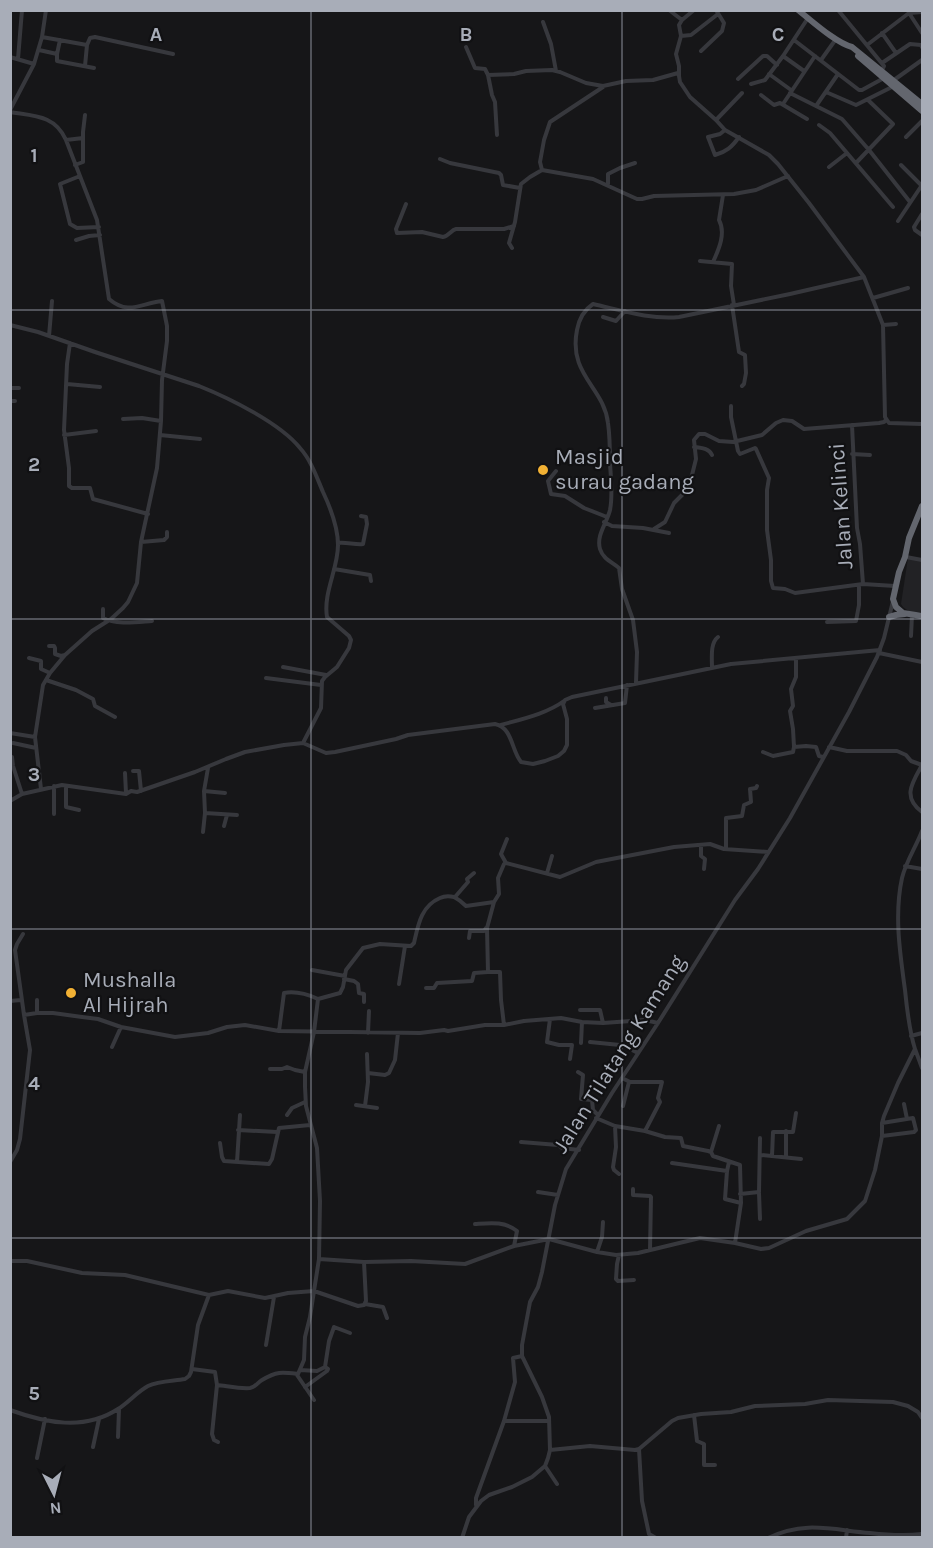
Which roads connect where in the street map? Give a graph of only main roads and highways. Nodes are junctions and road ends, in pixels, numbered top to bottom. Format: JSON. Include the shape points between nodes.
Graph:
{"nodes":[{"id":1,"x":798,"y":10,"type":"edge"},
{"id":2,"x":909,"y":96,"type":"junction"},
{"id":3,"x":922,"y":104,"type":"edge"},
{"id":4,"x":922,"y":111,"type":"edge"},
{"id":5,"x":922,"y":506,"type":"edge"},
{"id":6,"x":909,"y":615,"type":"junction"},
{"id":7,"x":922,"y":616,"type":"edge"},
{"id":8,"x":889,"y":617,"type":"road end"}],
"edges":[{"from":1,"to":2,"type":"highway","via":[[882,71]]},
{"from":2,"to":3,"type":"highway"},
{"from":2,"to":4,"type":"highway"},
{"from":5,"to":6,"type":"highway","via":[[909,538],[893,601],[898,610]]},
{"from":6,"to":7,"type":"highway"},
{"from":6,"to":8,"type":"highway"}]}
